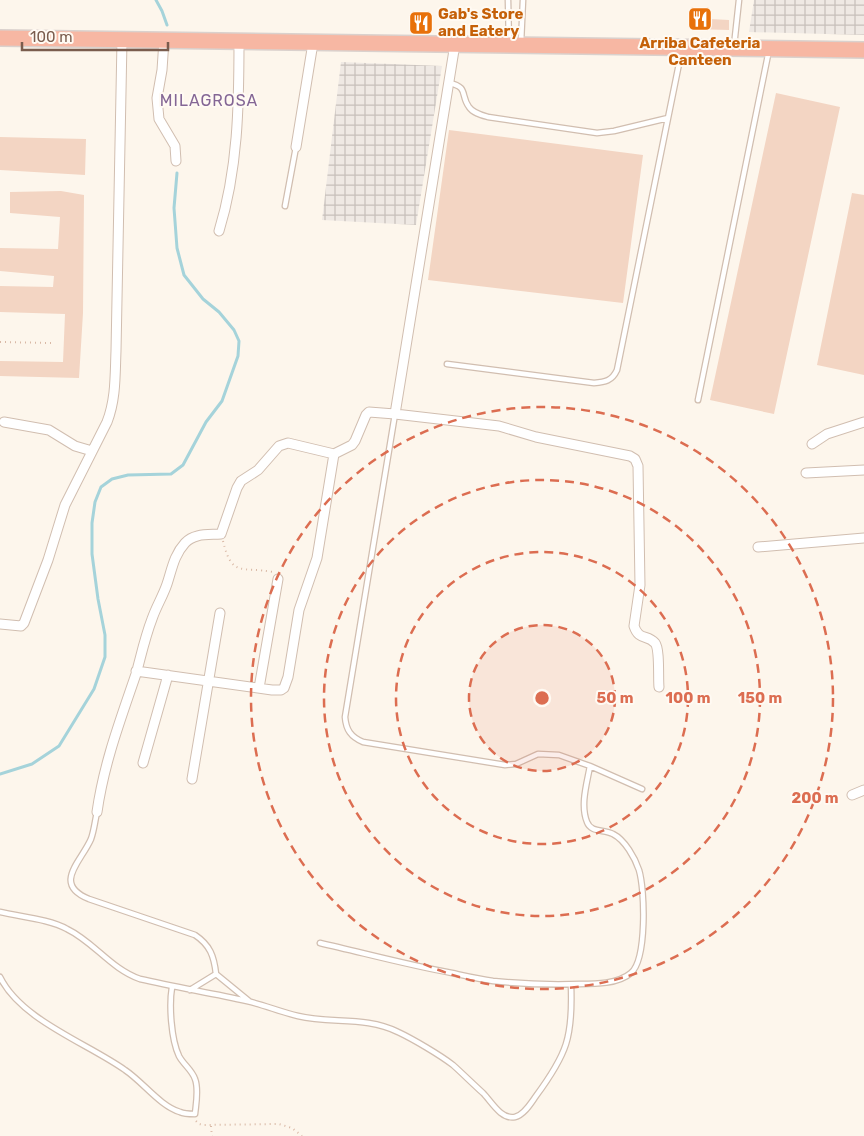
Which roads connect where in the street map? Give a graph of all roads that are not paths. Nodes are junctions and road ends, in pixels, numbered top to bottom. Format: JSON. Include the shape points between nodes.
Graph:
{"nodes":[{"id":1,"x":508,"y":0,"type":"edge"},
{"id":2,"x":523,"y":0,"type":"edge"},
{"id":3,"x":739,"y":0,"type":"edge"},
{"id":4,"x":0,"y":38,"type":"edge"},
{"id":5,"x":122,"y":40,"type":"junction"},
{"id":6,"x":164,"y":40,"type":"junction"},
{"id":7,"x":239,"y":42,"type":"junction"},
{"id":8,"x":313,"y":42,"type":"junction"},
{"id":9,"x":454,"y":44,"type":"junction"},
{"id":10,"x":515,"y":45,"type":"junction"},
{"id":11,"x":682,"y":48,"type":"junction"},
{"id":12,"x":734,"y":48,"type":"junction"},
{"id":13,"x":769,"y":49,"type":"junction"},
{"id":14,"x":864,"y":50,"type":"edge"},
{"id":15,"x":448,"y":82,"type":"junction"},
{"id":16,"x":668,"y":118,"type":"junction"},
{"id":17,"x":296,"y":147,"type":"joint"},
{"id":18,"x":176,"y":161,"type":"dead end"},
{"id":19,"x":285,"y":206,"type":"dead end"},
{"id":20,"x":219,"y":231,"type":"dead end"},
{"id":21,"x":447,"y":364,"type":"dead end"},
{"id":22,"x":698,"y":400,"type":"dead end"},
{"id":23,"x":395,"y":414,"type":"junction"},
{"id":24,"x":4,"y":422,"type":"dead end"},
{"id":25,"x":864,"y":422,"type":"edge"},
{"id":26,"x":812,"y":444,"type":"dead end"},
{"id":27,"x":92,"y":451,"type":"junction"},
{"id":28,"x":334,"y":454,"type":"junction"},
{"id":29,"x":864,"y":470,"type":"edge"},
{"id":30,"x":806,"y":473,"type":"dead end"},
{"id":31,"x":864,"y":538,"type":"edge"},
{"id":32,"x":758,"y":547,"type":"dead end"},
{"id":33,"x":278,"y":580,"type":"road end"},
{"id":34,"x":220,"y":613,"type":"dead end"},
{"id":35,"x":0,"y":624,"type":"edge"},
{"id":36,"x":136,"y":671,"type":"junction"},
{"id":37,"x":168,"y":676,"type":"junction"},
{"id":38,"x":208,"y":682,"type":"junction"},
{"id":39,"x":659,"y":687,"type":"dead end"},
{"id":40,"x":259,"y":688,"type":"junction"},
{"id":41,"x":143,"y":763,"type":"dead end"},
{"id":42,"x":590,"y":766,"type":"junction"},
{"id":43,"x":192,"y":779,"type":"dead end"},
{"id":44,"x":642,"y":789,"type":"dead end"},
{"id":45,"x":864,"y":790,"type":"edge"},
{"id":46,"x":852,"y":795,"type":"dead end"},
{"id":47,"x":97,"y":812,"type":"joint"},
{"id":48,"x":0,"y":912,"type":"edge"},
{"id":49,"x":320,"y":943,"type":"dead end"},
{"id":50,"x":216,"y":974,"type":"junction"},
{"id":51,"x":0,"y":977,"type":"edge"},
{"id":52,"x":570,"y":985,"type":"junction"},
{"id":53,"x":172,"y":986,"type":"junction"},
{"id":54,"x":190,"y":990,"type":"junction"},
{"id":55,"x":250,"y":1002,"type":"junction"}],
"edges":[{"from":1,"to":10,"type":"lane"},
{"from":2,"to":10,"type":"lane"},
{"from":3,"to":12,"type":"lane"},
{"from":4,"to":5,"type":"highway"},
{"from":5,"to":6,"type":"highway"},
{"from":5,"to":27,"type":"street","via":[[114,395],[108,422]]},
{"from":6,"to":7,"type":"highway"},
{"from":6,"to":18,"type":"street","via":[[157,98],[159,119],[175,146]]},
{"from":7,"to":8,"type":"highway"},
{"from":7,"to":20,"type":"street","via":[[235,154]]},
{"from":8,"to":9,"type":"highway"},
{"from":8,"to":17,"type":"street"},
{"from":9,"to":10,"type":"highway"},
{"from":9,"to":15,"type":"street"},
{"from":10,"to":11,"type":"highway"},
{"from":11,"to":12,"type":"highway"},
{"from":11,"to":16,"type":"lane"},
{"from":12,"to":13,"type":"highway"},
{"from":13,"to":14,"type":"highway"},
{"from":13,"to":22,"type":"lane"},
{"from":15,"to":16,"type":"lane","via":[[462,88],[469,108],[488,117],[597,133]]},
{"from":15,"to":23,"type":"street"},
{"from":16,"to":21,"type":"lane","via":[[614,377],[607,382],[594,383]]},
{"from":17,"to":19,"type":"lane"},
{"from":23,"to":28,"type":"street","via":[[369,412],[352,445]]},
{"from":23,"to":39,"type":"street","via":[[499,426],[536,438],[635,459],[638,466],[640,585],[634,626],[640,636],[657,647]]},
{"from":23,"to":42,"type":"lane","via":[[345,717],[346,727],[350,734],[363,742],[505,765],[546,753]]},
{"from":24,"to":27,"type":"street","via":[[49,430],[75,446]]},
{"from":25,"to":26,"type":"street","via":[[831,432]]},
{"from":27,"to":35,"type":"street","via":[[65,505],[24,622],[17,627]]},
{"from":28,"to":36,"type":"street","via":[[288,443],[279,446],[237,488],[221,534],[199,535],[187,541],[171,566]]},
{"from":28,"to":40,"type":"street","via":[[317,558],[299,610],[286,684],[281,690]]},
{"from":29,"to":30,"type":"street"},
{"from":31,"to":32,"type":"street"},
{"from":33,"to":40,"type":"street"},
{"from":34,"to":38,"type":"street"},
{"from":36,"to":37,"type":"street"},
{"from":36,"to":47,"type":"street","via":[[108,757]]},
{"from":37,"to":38,"type":"street"},
{"from":37,"to":41,"type":"street"},
{"from":38,"to":40,"type":"street"},
{"from":38,"to":43,"type":"street"},
{"from":42,"to":44,"type":"lane"},
{"from":42,"to":52,"type":"lane","via":[[585,795],[587,823],[592,829],[612,834],[621,841],[639,871],[644,910],[641,947],[638,963],[621,979]]},
{"from":45,"to":46,"type":"street"},
{"from":47,"to":50,"type":"lane","via":[[90,840],[72,872],[74,890],[89,899],[195,935],[211,950]]},
{"from":48,"to":53,"type":"lane","via":[[66,928],[128,975]]},
{"from":49,"to":52,"type":"lane","via":[[491,981]]},
{"from":50,"to":54,"type":"lane"},
{"from":50,"to":55,"type":"lane"},
{"from":51,"to":53,"type":"lane","via":[[19,1003],[34,1015],[126,1070],[171,1108],[195,1114],[195,1079],[180,1056],[174,1036]]},
{"from":52,"to":55,"type":"lane","via":[[572,1011],[566,1050],[531,1103],[514,1117],[500,1113],[452,1064],[382,1025],[320,1020]]},
{"from":53,"to":54,"type":"lane"},
{"from":54,"to":55,"type":"lane"}]}
